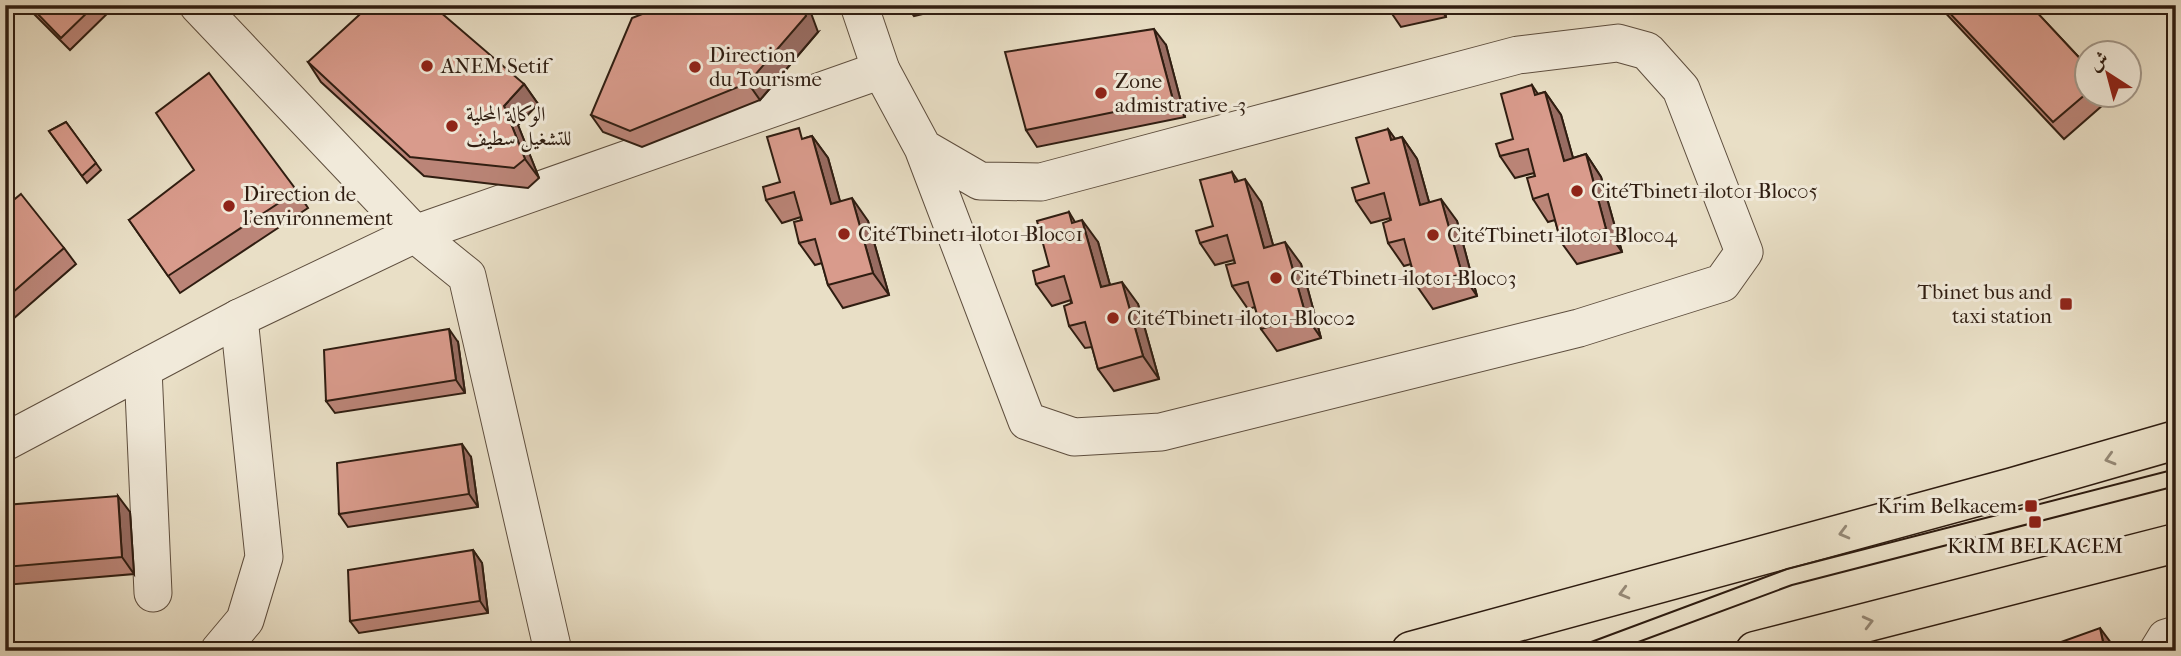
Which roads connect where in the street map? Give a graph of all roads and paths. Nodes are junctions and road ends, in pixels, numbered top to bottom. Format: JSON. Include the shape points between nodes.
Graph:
{"nodes":[{"id":1,"x":198,"y":5,"type":"edge"},
{"id":2,"x":859,"y":5,"type":"edge"},
{"id":3,"x":881,"y":70,"type":"junction"},
{"id":4,"x":923,"y":148,"type":"junction"},
{"id":5,"x":415,"y":234,"type":"junction"},
{"id":6,"x":239,"y":318,"type":"junction"},
{"id":7,"x":143,"y":369,"type":"junction"},
{"id":8,"x":2176,"y":440,"type":"edge"},
{"id":9,"x":5,"y":442,"type":"edge"},
{"id":10,"x":2176,"y":542,"type":"edge"},
{"id":11,"x":153,"y":593,"type":"dead end"},
{"id":12,"x":2176,"y":635,"type":"edge"},
{"id":13,"x":1812,"y":644,"type":"edge"},
{"id":14,"x":219,"y":651,"type":"edge"},
{"id":15,"x":553,"y":651,"type":"edge"},
{"id":16,"x":1411,"y":651,"type":"edge"},
{"id":17,"x":1755,"y":651,"type":"edge"},
{"id":18,"x":2158,"y":651,"type":"edge"}],
"edges":[{"from":1,"to":5,"type":"street"},
{"from":2,"to":3,"type":"street"},
{"from":3,"to":4,"type":"street"},
{"from":3,"to":5,"type":"street"},
{"from":4,"to":4,"type":"street","via":[[980,181],[1041,182],[1518,55],[1618,43],[1647,51],[1681,89],[1744,251],[1722,283],[1579,328],[1161,432],[1073,437],[1027,421]]},
{"from":5,"to":6,"type":"street"},
{"from":5,"to":15,"type":"street","via":[[467,276]]},
{"from":6,"to":7,"type":"street"},
{"from":6,"to":14,"type":"street","via":[[264,557],[245,620]]},
{"from":7,"to":9,"type":"street"},
{"from":7,"to":11,"type":"street"},
{"from":8,"to":16,"type":"main road","one_way":true},
{"from":13,"to":10,"type":"main road","one_way":true},
{"from":12,"to":18,"type":"street","via":[[2166,638]]},
{"from":13,"to":17,"type":"main road"}]}
